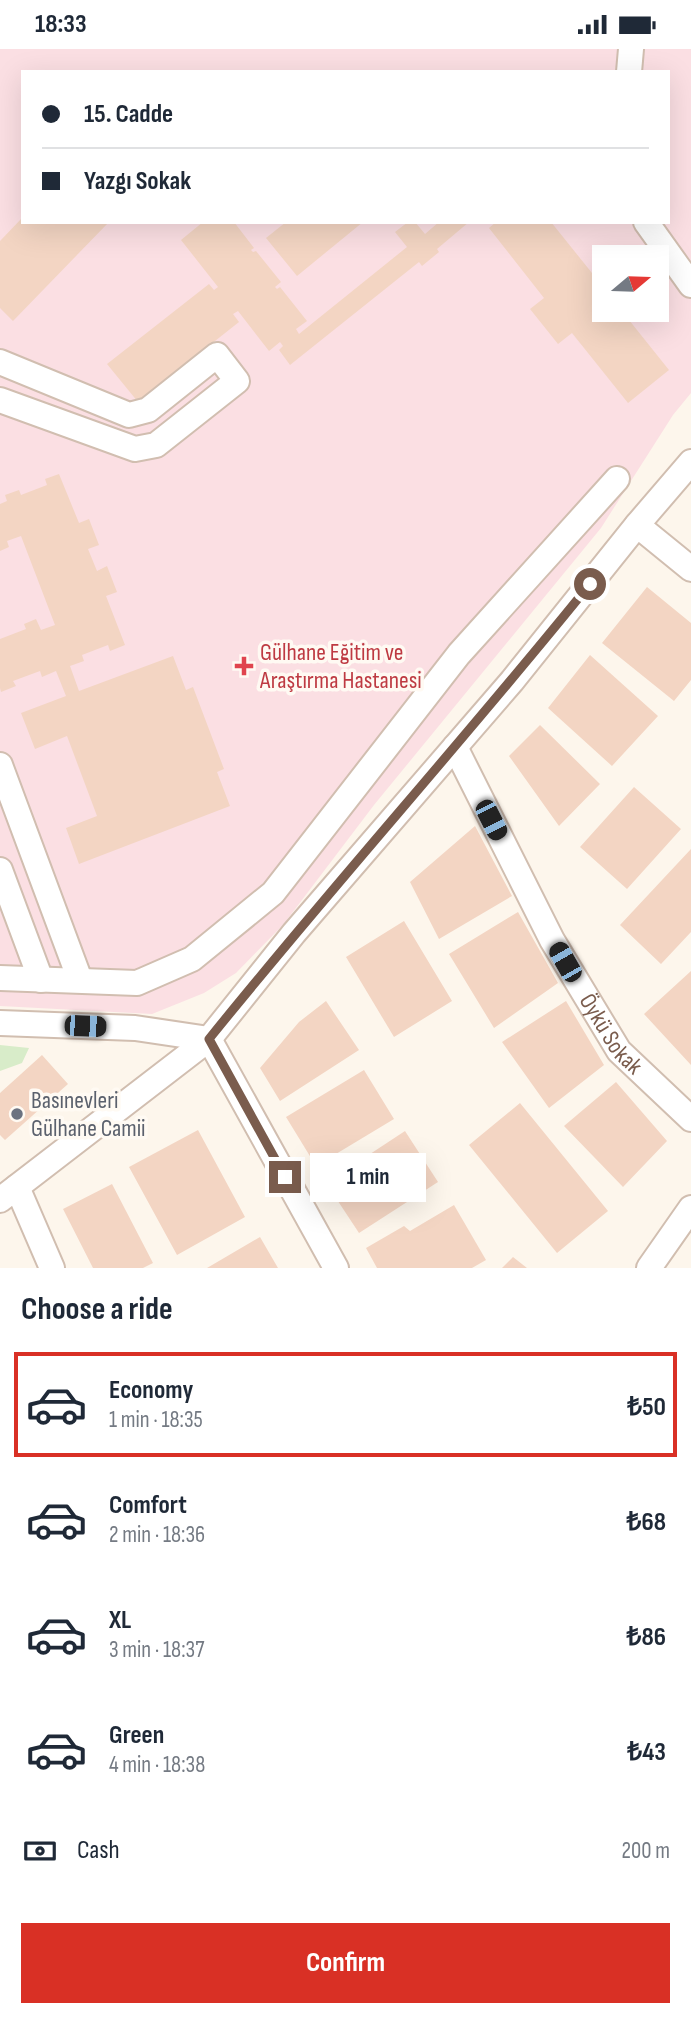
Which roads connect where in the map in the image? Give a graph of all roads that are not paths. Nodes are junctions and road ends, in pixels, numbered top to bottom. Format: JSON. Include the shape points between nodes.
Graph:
{"nodes":[{"id":1,"x":631,"y":49,"type":"edge"},
{"id":2,"x":629,"y":70,"type":"edge"},
{"id":3,"x":647,"y":224,"type":"edge"},
{"id":4,"x":691,"y":285,"type":"edge"},
{"id":5,"x":0,"y":362,"type":"edge"},
{"id":6,"x":0,"y":400,"type":"edge"},
{"id":7,"x":691,"y":463,"type":"edge"},
{"id":8,"x":617,"y":479,"type":"dead end"},
{"id":9,"x":637,"y":526,"type":"junction"},
{"id":10,"x":691,"y":569,"type":"edge"},
{"id":11,"x":455,"y":747,"type":"junction"},
{"id":12,"x":0,"y":765,"type":"edge"},
{"id":13,"x":0,"y":870,"type":"edge"},
{"id":14,"x":11,"y":926,"type":"edge"},
{"id":15,"x":0,"y":978,"type":"edge"},
{"id":16,"x":41,"y":980,"type":"junction"},
{"id":17,"x":80,"y":981,"type":"junction"},
{"id":18,"x":0,"y":1023,"type":"edge"},
{"id":19,"x":209,"y":1039,"type":"junction"},
{"id":20,"x":691,"y":1119,"type":"edge"},
{"id":21,"x":9,"y":1193,"type":"edge"},
{"id":22,"x":691,"y":1208,"type":"edge"},
{"id":23,"x":52,"y":1268,"type":"edge"},
{"id":24,"x":336,"y":1268,"type":"edge"},
{"id":25,"x":649,"y":1268,"type":"edge"}],
"edges":[{"from":1,"to":2,"type":"street"},
{"from":3,"to":4,"type":"street"},
{"from":5,"to":6,"type":"street","via":[[129,415],[148,410],[217,355],[237,381],[156,445],[135,449]]},
{"from":7,"to":9,"type":"street"},
{"from":8,"to":17,"type":"street","via":[[459,654],[274,893],[192,959],[137,983]]},
{"from":9,"to":10,"type":"street"},
{"from":9,"to":11,"type":"street"},
{"from":11,"to":19,"type":"street"},
{"from":11,"to":20,"type":"street","name":"Öykü Sokak","via":[[552,940],[619,1051]]},
{"from":12,"to":17,"type":"street"},
{"from":13,"to":14,"type":"street"},
{"from":14,"to":16,"type":"street"},
{"from":15,"to":16,"type":"street"},
{"from":16,"to":17,"type":"street"},
{"from":18,"to":19,"type":"street","via":[[135,1028]]},
{"from":19,"to":21,"type":"street"},
{"from":19,"to":24,"type":"street"},
{"from":21,"to":23,"type":"street"},
{"from":22,"to":25,"type":"street"}]}
